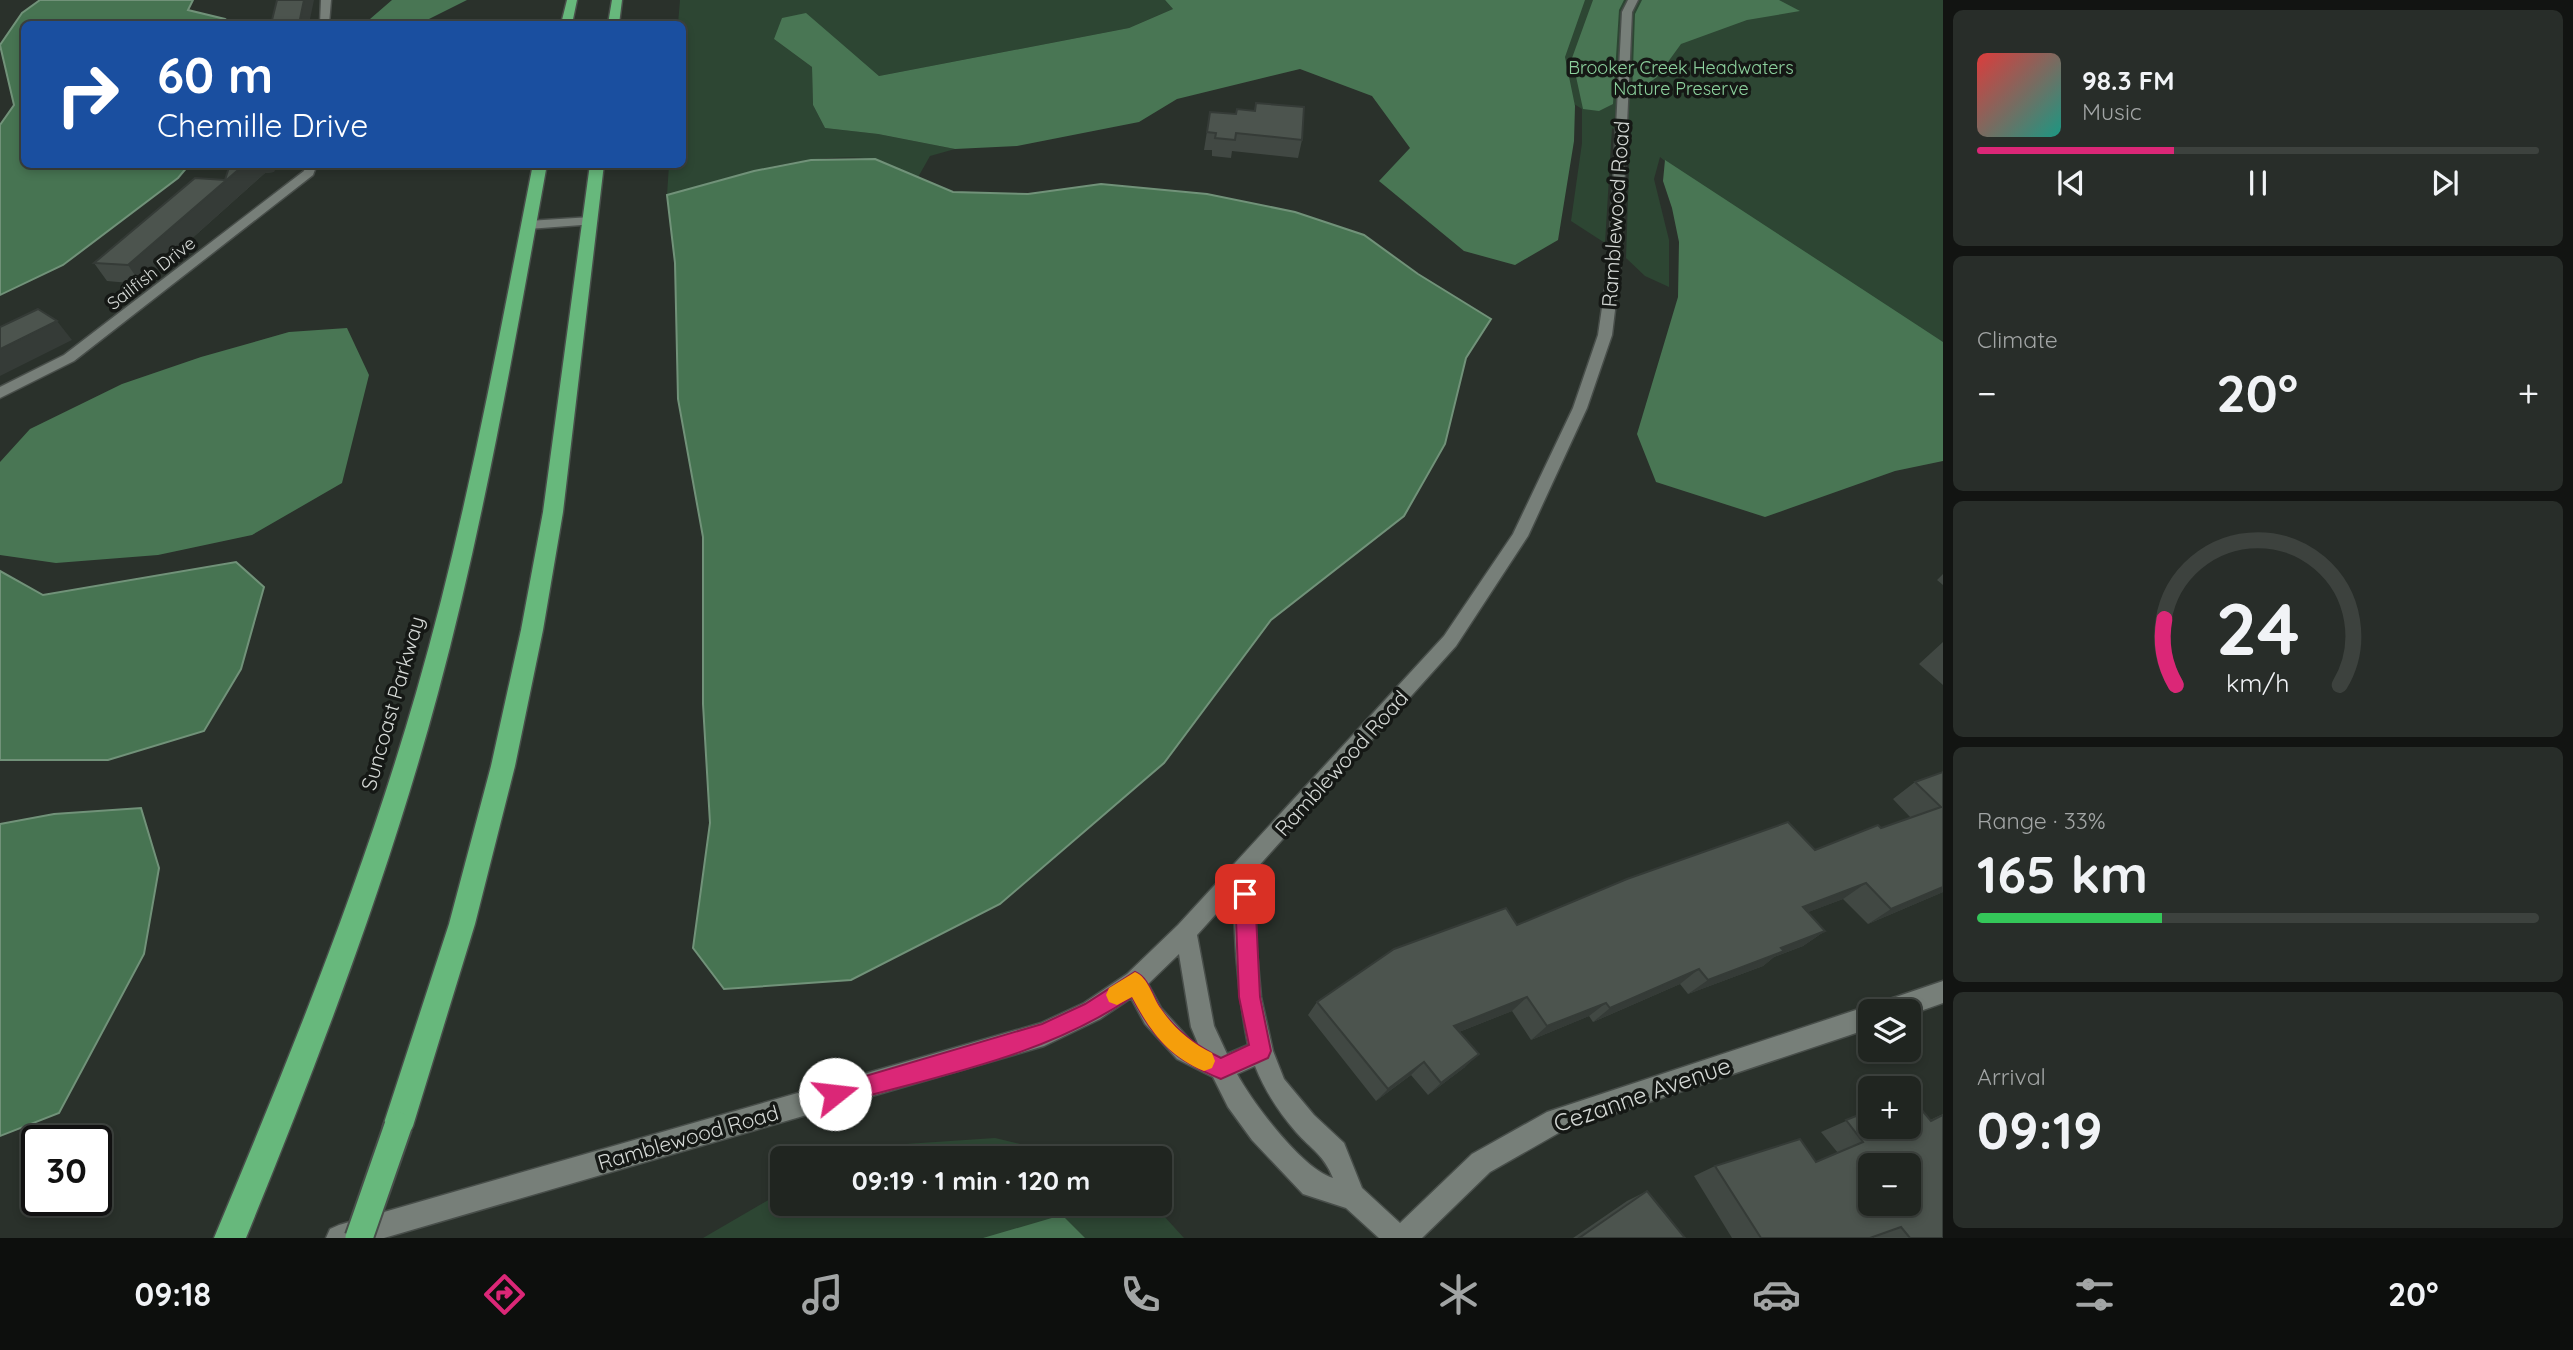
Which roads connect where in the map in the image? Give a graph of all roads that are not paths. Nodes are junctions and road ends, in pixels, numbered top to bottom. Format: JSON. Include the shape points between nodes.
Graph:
{"nodes":[{"id":1,"x":326,"y":0,"type":"edge"},
{"id":2,"x":572,"y":0,"type":"edge"},
{"id":3,"x":617,"y":0,"type":"edge"},
{"id":4,"x":1633,"y":0,"type":"edge"},
{"id":5,"x":325,"y":21,"type":"edge"},
{"id":6,"x":568,"y":21,"type":"edge"},
{"id":7,"x":614,"y":21,"type":"edge"},
{"id":8,"x":311,"y":168,"type":"edge"},
{"id":9,"x":539,"y":168,"type":"edge"},
{"id":10,"x":597,"y":168,"type":"edge"},
{"id":11,"x":591,"y":221,"type":"junction"},
{"id":12,"x":528,"y":225,"type":"junction"},
{"id":13,"x":0,"y":393,"type":"edge"},
{"id":14,"x":1245,"y":870,"type":"junction"},
{"id":15,"x":1186,"y":932,"type":"junction"},
{"id":16,"x":1135,"y":982,"type":"junction"},
{"id":17,"x":1943,"y":992,"type":"edge"},
{"id":18,"x":1921,"y":999,"type":"edge"},
{"id":19,"x":1858,"y":1020,"type":"edge"},
{"id":20,"x":1261,"y":1051,"type":"junction"},
{"id":21,"x":1221,"y":1069,"type":"junction"},
{"id":22,"x":1353,"y":1197,"type":"junction"},
{"id":23,"x":230,"y":1238,"type":"edge"},
{"id":24,"x":339,"y":1238,"type":"edge"},
{"id":25,"x":359,"y":1238,"type":"edge"},
{"id":26,"x":1401,"y":1238,"type":"edge"}],
"edges":[{"from":1,"to":5,"type":"street"},
{"from":2,"to":6,"type":"highway"},
{"from":3,"to":7,"type":"highway"},
{"from":4,"to":14,"type":"street","name":"Ramblewood Road","via":[[1627,12],[1615,260],[1605,335],[1580,408],[1520,536],[1450,641]]},
{"from":8,"to":13,"type":"street","name":"Sailfish Drive","via":[[69,358]]},
{"from":9,"to":12,"type":"highway","name":"Suncoast Parkway"},
{"from":10,"to":11,"type":"highway"},
{"from":11,"to":12,"type":"street"},
{"from":11,"to":25,"type":"highway","bridge":true,"via":[[533,631],[462,924]]},
{"from":12,"to":23,"type":"highway","name":"Suncoast Parkway","via":[[488,435],[427,693],[370,879]]},
{"from":14,"to":15,"type":"street","name":"Ramblewood Road"},
{"from":14,"to":20,"type":"street","via":[[1245,941]]},
{"from":15,"to":16,"type":"street","name":"Ramblewood Road"},
{"from":15,"to":21,"type":"street","via":[[1203,1027]]},
{"from":16,"to":21,"type":"street","via":[[1153,1017],[1185,1051]]},
{"from":16,"to":24,"type":"street","name":"Ramblewood Road","via":[[1092,1012],[1044,1034]]},
{"from":17,"to":18,"type":"street"},
{"from":19,"to":26,"type":"street","name":"Cezanne Avenue","via":[[1556,1121],[1481,1163]]},
{"from":20,"to":21,"type":"street"},
{"from":20,"to":22,"type":"street","via":[[1276,1087],[1335,1152]]},
{"from":21,"to":22,"type":"street","via":[[1261,1131],[1312,1185]]},
{"from":22,"to":26,"type":"street"}]}
